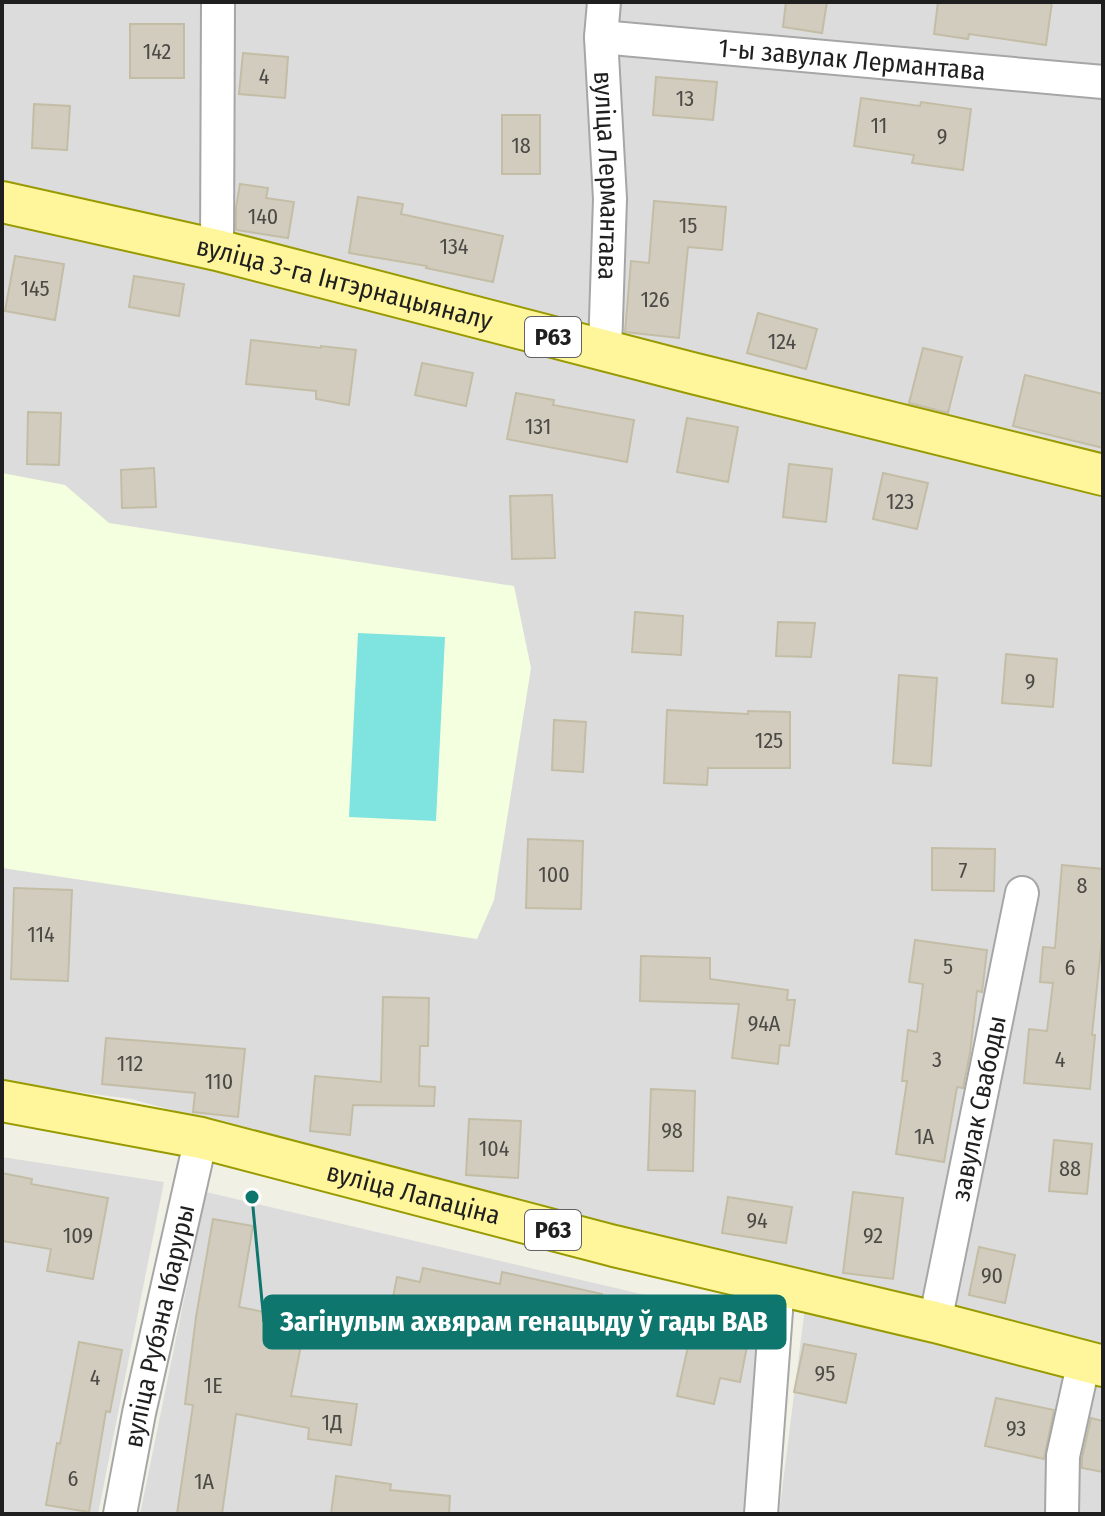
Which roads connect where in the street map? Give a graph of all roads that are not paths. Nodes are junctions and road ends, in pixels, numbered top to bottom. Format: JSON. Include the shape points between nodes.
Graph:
{"nodes":[{"id":1,"x":218,"y":2,"type":"edge"},
{"id":2,"x":604,"y":2,"type":"edge"},
{"id":3,"x":601,"y":37,"type":"junction"},
{"id":4,"x":1103,"y":82,"type":"edge"},
{"id":5,"x":2,"y":202,"type":"edge"},
{"id":6,"x":217,"y":250,"type":"junction"},
{"id":7,"x":605,"y":350,"type":"junction"},
{"id":8,"x":1103,"y":475,"type":"edge"},
{"id":9,"x":1022,"y":893,"type":"dead end"},
{"id":10,"x":2,"y":1101,"type":"edge"},
{"id":11,"x":201,"y":1138,"type":"junction"},
{"id":12,"x":778,"y":1284,"type":"junction"},
{"id":13,"x":935,"y":1322,"type":"junction"},
{"id":14,"x":1094,"y":1364,"type":"edge"},
{"id":15,"x":120,"y":1514,"type":"edge"},
{"id":16,"x":761,"y":1514,"type":"edge"},
{"id":17,"x":1062,"y":1514,"type":"edge"}],
"edges":[{"from":1,"to":6,"type":"street"},
{"from":2,"to":3,"type":"street","name":"вуліца Лермантава"},
{"from":3,"to":4,"type":"street","name":"1-ы завулак Лермантава"},
{"from":3,"to":7,"type":"street","name":"вуліца Лермантава","via":[[610,199]]},
{"from":5,"to":6,"type":"main road","name":"вуліца 3-га Інтэрнацыяналу","number":"Р63"},
{"from":6,"to":7,"type":"main road","name":"вуліца 3-га Інтэрнацыяналу","number":"Р63"},
{"from":7,"to":8,"type":"main road","name":"вуліца 3-га Інтэрнацыяналу","number":"Р63"},
{"from":9,"to":13,"type":"street","name":"завулак Свабоды"},
{"from":10,"to":11,"type":"main road","name":"вуліца Лапаціна","number":"Р63"},
{"from":11,"to":12,"type":"main road","name":"вуліца Лапаціна","number":"Р63"},
{"from":11,"to":15,"type":"street","name":"вуліца Рубэна Ібаруры"},
{"from":12,"to":13,"type":"main road","name":"вуліца Лапаціна","number":"Р63"},
{"from":12,"to":16,"type":"street"},
{"from":13,"to":14,"type":"main road","name":"вуліца Лапаціна","number":"Р63"},
{"from":14,"to":17,"type":"street","via":[[1063,1456]]}]}
